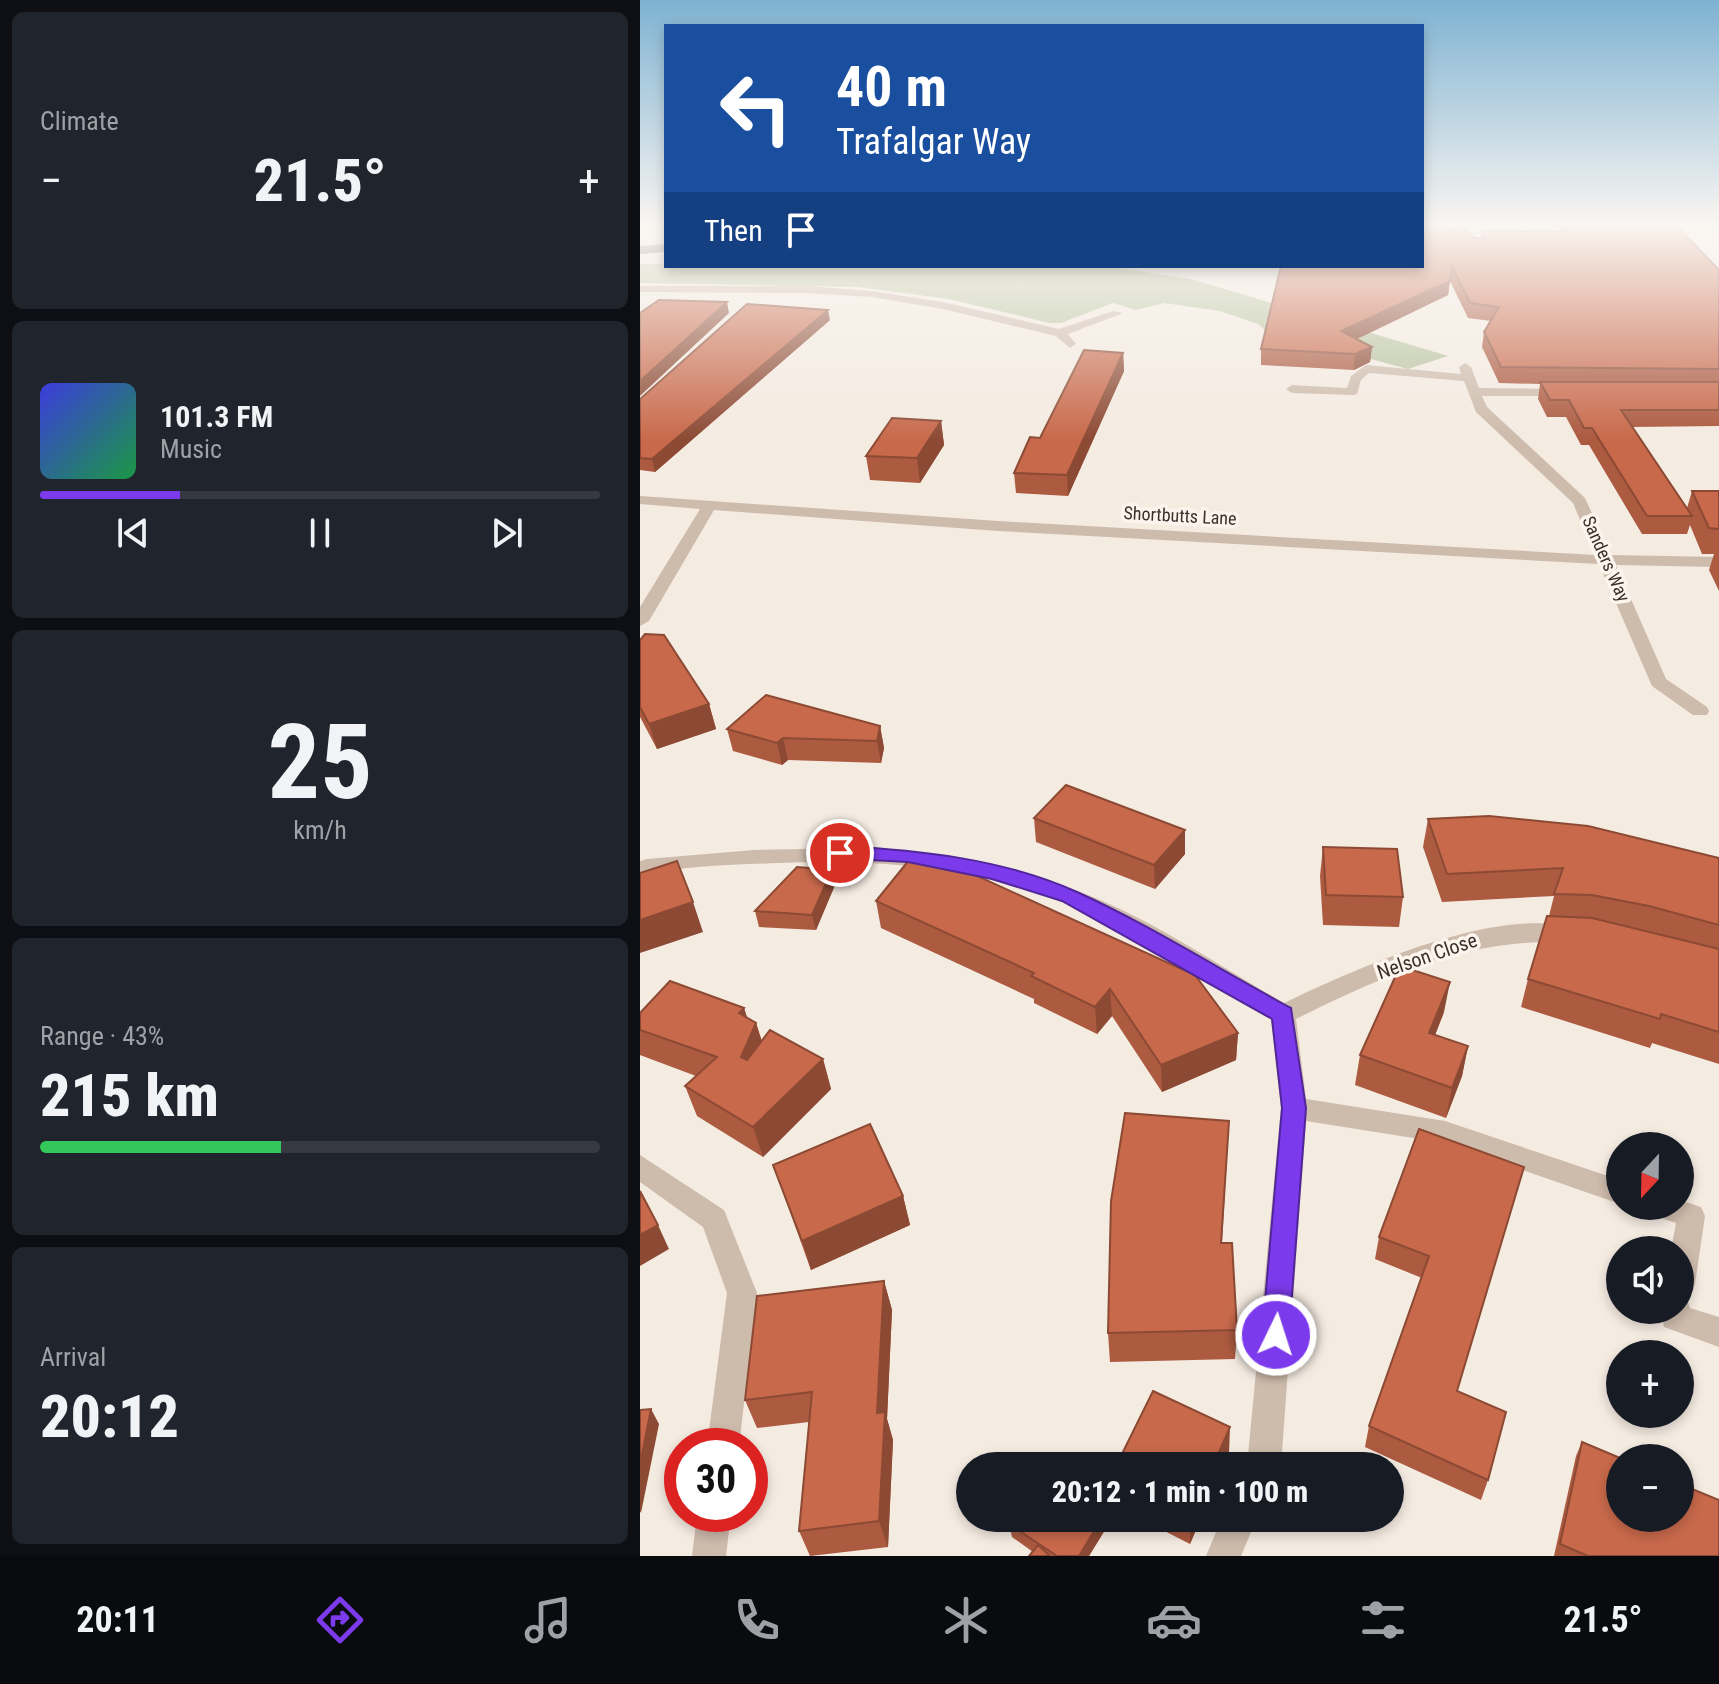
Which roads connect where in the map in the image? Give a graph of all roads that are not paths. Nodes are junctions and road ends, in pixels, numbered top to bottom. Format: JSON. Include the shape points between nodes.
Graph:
{"nodes":[{"id":1,"x":759,"y":296,"type":"edge"},
{"id":2,"x":873,"y":296,"type":"edge"},
{"id":3,"x":754,"y":300,"type":"dead end"},
{"id":4,"x":1117,"y":313,"type":"dead end"},
{"id":5,"x":1060,"y":333,"type":"junction"},
{"id":6,"x":1070,"y":344,"type":"dead end"},
{"id":7,"x":1469,"y":379,"type":"junction"},
{"id":8,"x":1292,"y":389,"type":"dead end"},
{"id":9,"x":1581,"y":392,"type":"edge"},
{"id":10,"x":640,"y":500,"type":"edge"},
{"id":11,"x":709,"y":506,"type":"junction"},
{"id":12,"x":1607,"y":560,"type":"junction"},
{"id":13,"x":1719,"y":562,"type":"edge"},
{"id":14,"x":640,"y":621,"type":"edge"},
{"id":15,"x":1700,"y":711,"type":"dead end"},
{"id":16,"x":642,"y":862,"type":"edge"},
{"id":17,"x":1590,"y":936,"type":"edge"},
{"id":18,"x":1283,"y":1014,"type":"junction"},
{"id":19,"x":1294,"y":1108,"type":"junction"},
{"id":20,"x":640,"y":1167,"type":"edge"},
{"id":21,"x":1606,"y":1187,"type":"edge"},
{"id":22,"x":1694,"y":1323,"type":"edge"},
{"id":23,"x":1719,"y":1332,"type":"edge"},
{"id":24,"x":725,"y":1428,"type":"edge"},
{"id":25,"x":1265,"y":1452,"type":"edge"},
{"id":26,"x":712,"y":1532,"type":"edge"},
{"id":27,"x":1234,"y":1532,"type":"edge"},
{"id":28,"x":709,"y":1556,"type":"edge"},
{"id":29,"x":1223,"y":1556,"type":"edge"}],
"edges":[{"from":1,"to":3,"type":"street"},
{"from":2,"to":5,"type":"street","via":[[950,305]]},
{"from":4,"to":5,"type":"street"},
{"from":5,"to":6,"type":"street"},
{"from":7,"to":8,"type":"street","via":[[1366,369],[1355,379],[1353,391]]},
{"from":7,"to":9,"type":"street"},
{"from":7,"to":12,"type":"street","name":"Sanders Way","via":[[1481,409],[1580,501]]},
{"from":10,"to":11,"type":"street","name":"Shortbutts Lane"},
{"from":11,"to":12,"type":"street","name":"Shortbutts Lane"},
{"from":11,"to":14,"type":"street"},
{"from":12,"to":13,"type":"street","name":"Shortbutts Lane"},
{"from":12,"to":15,"type":"street","name":"Sanders Way","via":[[1658,682]]},
{"from":16,"to":18,"type":"street","via":[[840,853],[908,856],[994,873],[1069,896]]},
{"from":17,"to":18,"type":"street","name":"Nelson Close","via":[[1502,932],[1466,940]]},
{"from":18,"to":19,"type":"street"},
{"from":19,"to":21,"type":"street","via":[[1445,1132]]},
{"from":19,"to":25,"type":"street"},
{"from":20,"to":24,"type":"street","via":[[714,1219],[742,1293]]},
{"from":22,"to":23,"type":"street"},
{"from":26,"to":28,"type":"street"},
{"from":27,"to":29,"type":"street"}]}
